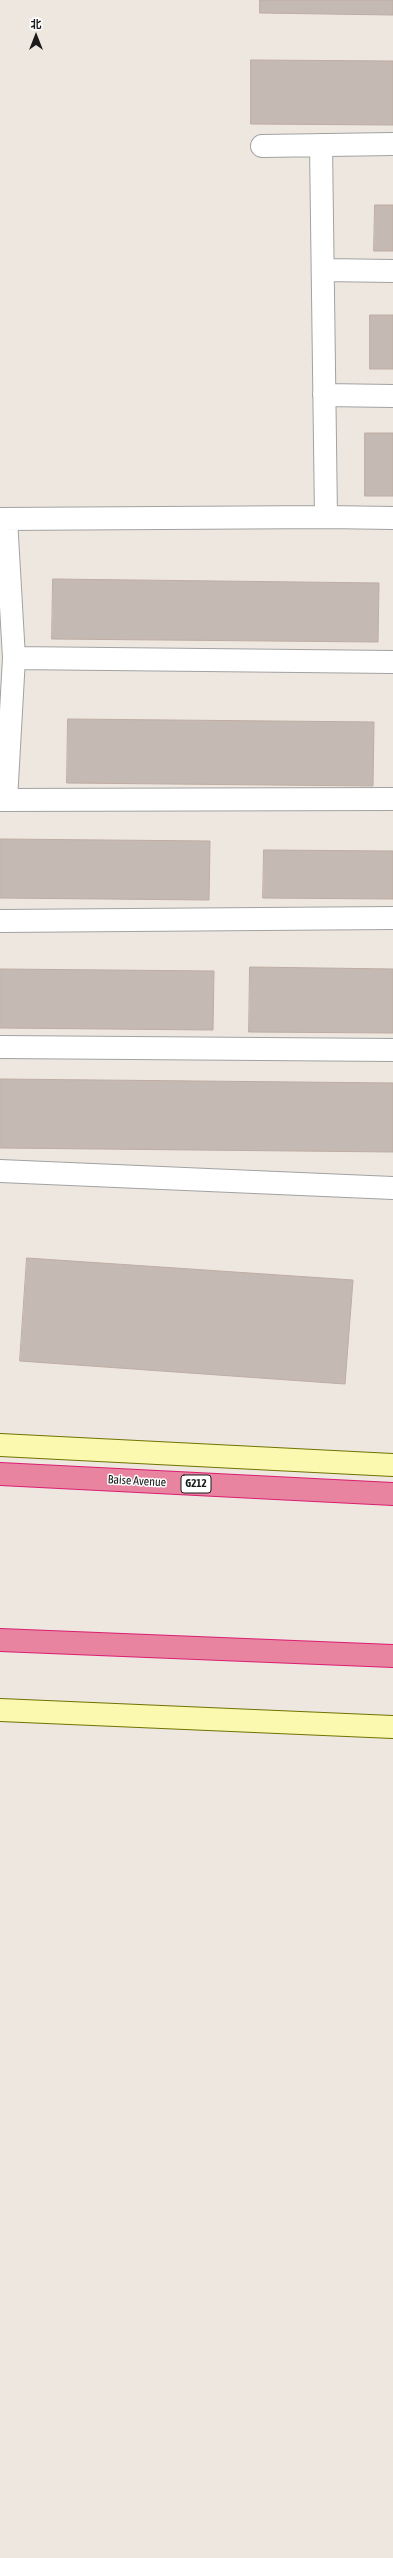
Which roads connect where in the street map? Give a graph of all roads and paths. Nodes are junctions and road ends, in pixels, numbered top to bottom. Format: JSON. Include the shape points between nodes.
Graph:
{"nodes":[{"id":1,"x":393,"y":144,"type":"edge"},
{"id":2,"x":321,"y":145,"type":"junction"},
{"id":3,"x":262,"y":146,"type":"dead end"},
{"id":4,"x":323,"y":270,"type":"junction"},
{"id":5,"x":393,"y":271,"type":"edge"},
{"id":6,"x":324,"y":395,"type":"junction"},
{"id":7,"x":393,"y":396,"type":"edge"},
{"id":8,"x":326,"y":517,"type":"junction"},
{"id":9,"x":393,"y":518,"type":"edge"},
{"id":10,"x":3,"y":519,"type":"edge"},
{"id":11,"x":14,"y":658,"type":"junction"},
{"id":12,"x":393,"y":662,"type":"edge"},
{"id":13,"x":393,"y":799,"type":"edge"},
{"id":14,"x":3,"y":800,"type":"edge"},
{"id":15,"x":393,"y":918,"type":"edge"},
{"id":16,"x":0,"y":921,"type":"edge"},
{"id":17,"x":0,"y":1047,"type":"edge"},
{"id":18,"x":393,"y":1050,"type":"edge"},
{"id":19,"x":0,"y":1170,"type":"edge"},
{"id":20,"x":393,"y":1188,"type":"edge"},
{"id":21,"x":0,"y":1445,"type":"edge"},
{"id":22,"x":393,"y":1465,"type":"edge"},
{"id":23,"x":0,"y":1474,"type":"edge"},
{"id":24,"x":393,"y":1494,"type":"edge"},
{"id":25,"x":0,"y":1640,"type":"edge"},
{"id":26,"x":393,"y":1656,"type":"edge"},
{"id":27,"x":0,"y":1710,"type":"edge"},
{"id":28,"x":393,"y":1727,"type":"edge"}],
"edges":[{"from":1,"to":2,"type":"street"},
{"from":2,"to":3,"type":"street"},
{"from":2,"to":4,"type":"street"},
{"from":4,"to":5,"type":"street"},
{"from":4,"to":6,"type":"street"},
{"from":6,"to":7,"type":"street"},
{"from":6,"to":8,"type":"street"},
{"from":8,"to":9,"type":"street"},
{"from":8,"to":10,"type":"street"},
{"from":10,"to":11,"type":"street"},
{"from":11,"to":12,"type":"street"},
{"from":11,"to":14,"type":"street"},
{"from":13,"to":14,"type":"street"},
{"from":15,"to":16,"type":"street"},
{"from":17,"to":18,"type":"street"},
{"from":19,"to":20,"type":"street"},
{"from":21,"to":22,"type":"street"},
{"from":23,"to":24,"type":"highway","name":"Baise Avenue","number":"G212"},
{"from":25,"to":26,"type":"highway"},
{"from":27,"to":28,"type":"street"}]}
